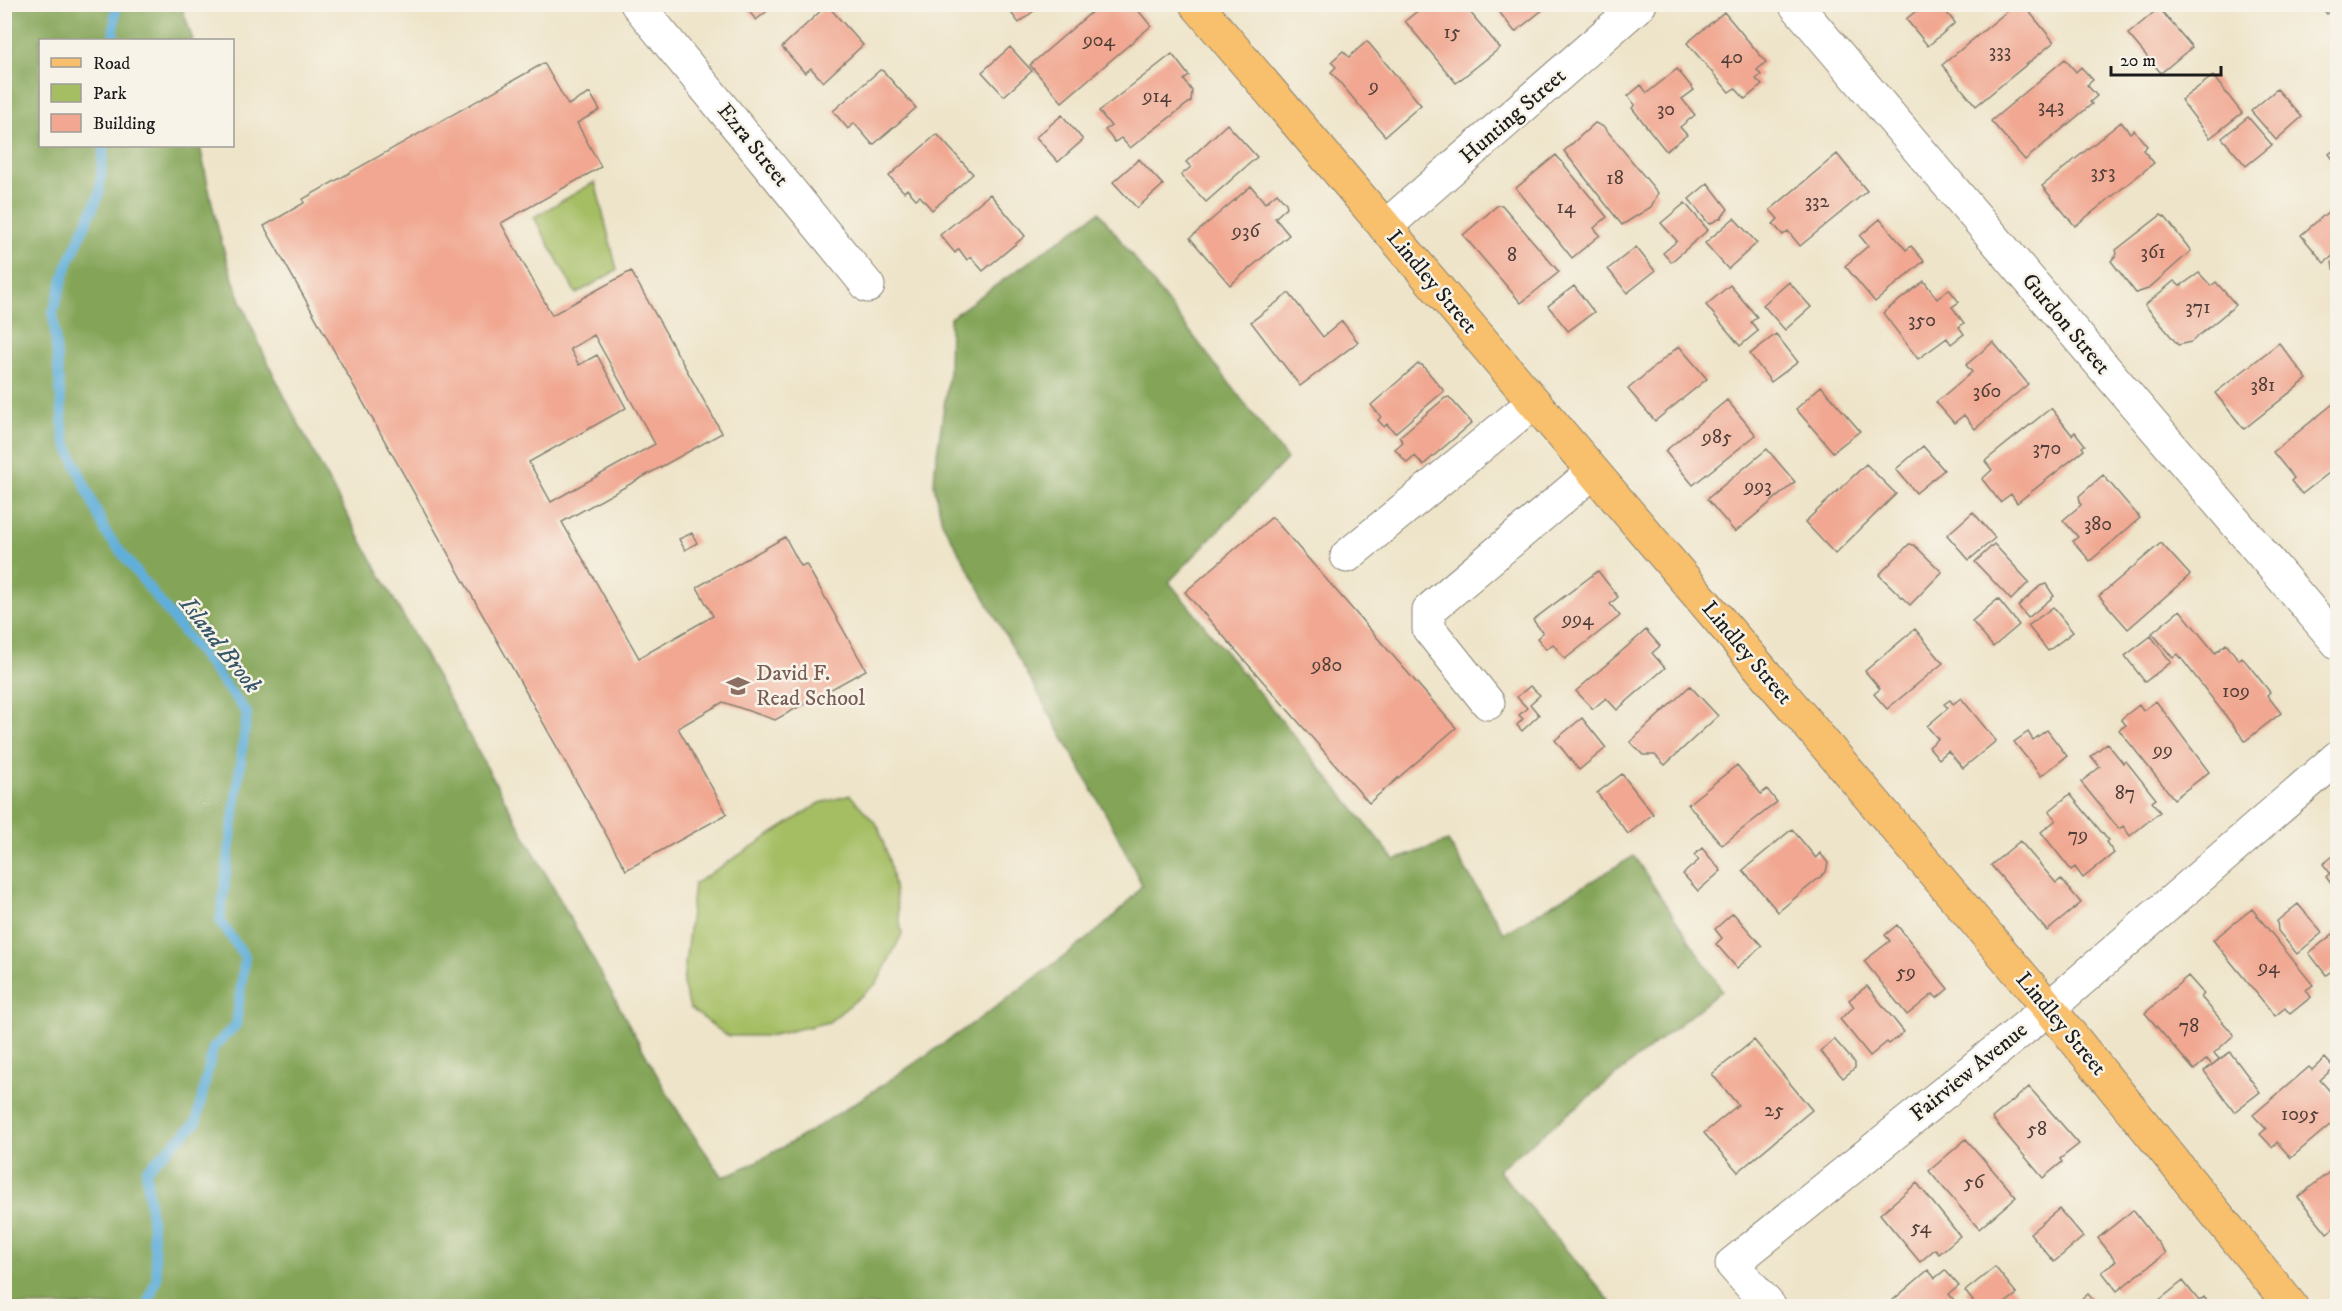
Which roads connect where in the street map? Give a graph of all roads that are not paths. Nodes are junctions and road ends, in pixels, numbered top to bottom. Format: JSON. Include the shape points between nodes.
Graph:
{"nodes":[{"id":1,"x":637,"y":4,"type":"edge"},
{"id":2,"x":1196,"y":4,"type":"edge"},
{"id":3,"x":1640,"y":4,"type":"edge"},
{"id":4,"x":1795,"y":4,"type":"edge"},
{"id":5,"x":1385,"y":227,"type":"junction"},
{"id":6,"x":868,"y":286,"type":"dead end"},
{"id":7,"x":1534,"y":402,"type":"junction"},
{"id":8,"x":1593,"y":472,"type":"junction"},
{"id":9,"x":1347,"y":556,"type":"dead end"},
{"id":10,"x":2337,"y":643,"type":"edge"},
{"id":11,"x":1488,"y":703,"type":"dead end"},
{"id":12,"x":2337,"y":757,"type":"edge"},
{"id":13,"x":2049,"y":1008,"type":"junction"},
{"id":14,"x":1769,"y":1306,"type":"edge"},
{"id":15,"x":2292,"y":1306,"type":"edge"}],
"edges":[{"from":1,"to":6,"type":"street","name":"Ezra Street"},
{"from":2,"to":5,"type":"main road","name":"Lindley Street"},
{"from":3,"to":5,"type":"street","name":"Hunting Street"},
{"from":4,"to":10,"type":"street","name":"Gurdon Street"},
{"from":5,"to":7,"type":"main road","name":"Lindley Street"},
{"from":7,"to":8,"type":"main road","name":"Lindley Street"},
{"from":7,"to":9,"type":"street"},
{"from":8,"to":11,"type":"street","via":[[1429,610],[1429,629]]},
{"from":8,"to":13,"type":"main road","name":"Lindley Street"},
{"from":12,"to":13,"type":"street","name":"Fairview Avenue"},
{"from":13,"to":14,"type":"street","name":"Fairview Avenue","via":[[1732,1264]]},
{"from":13,"to":15,"type":"main road","name":"Lindley Street"}]}
